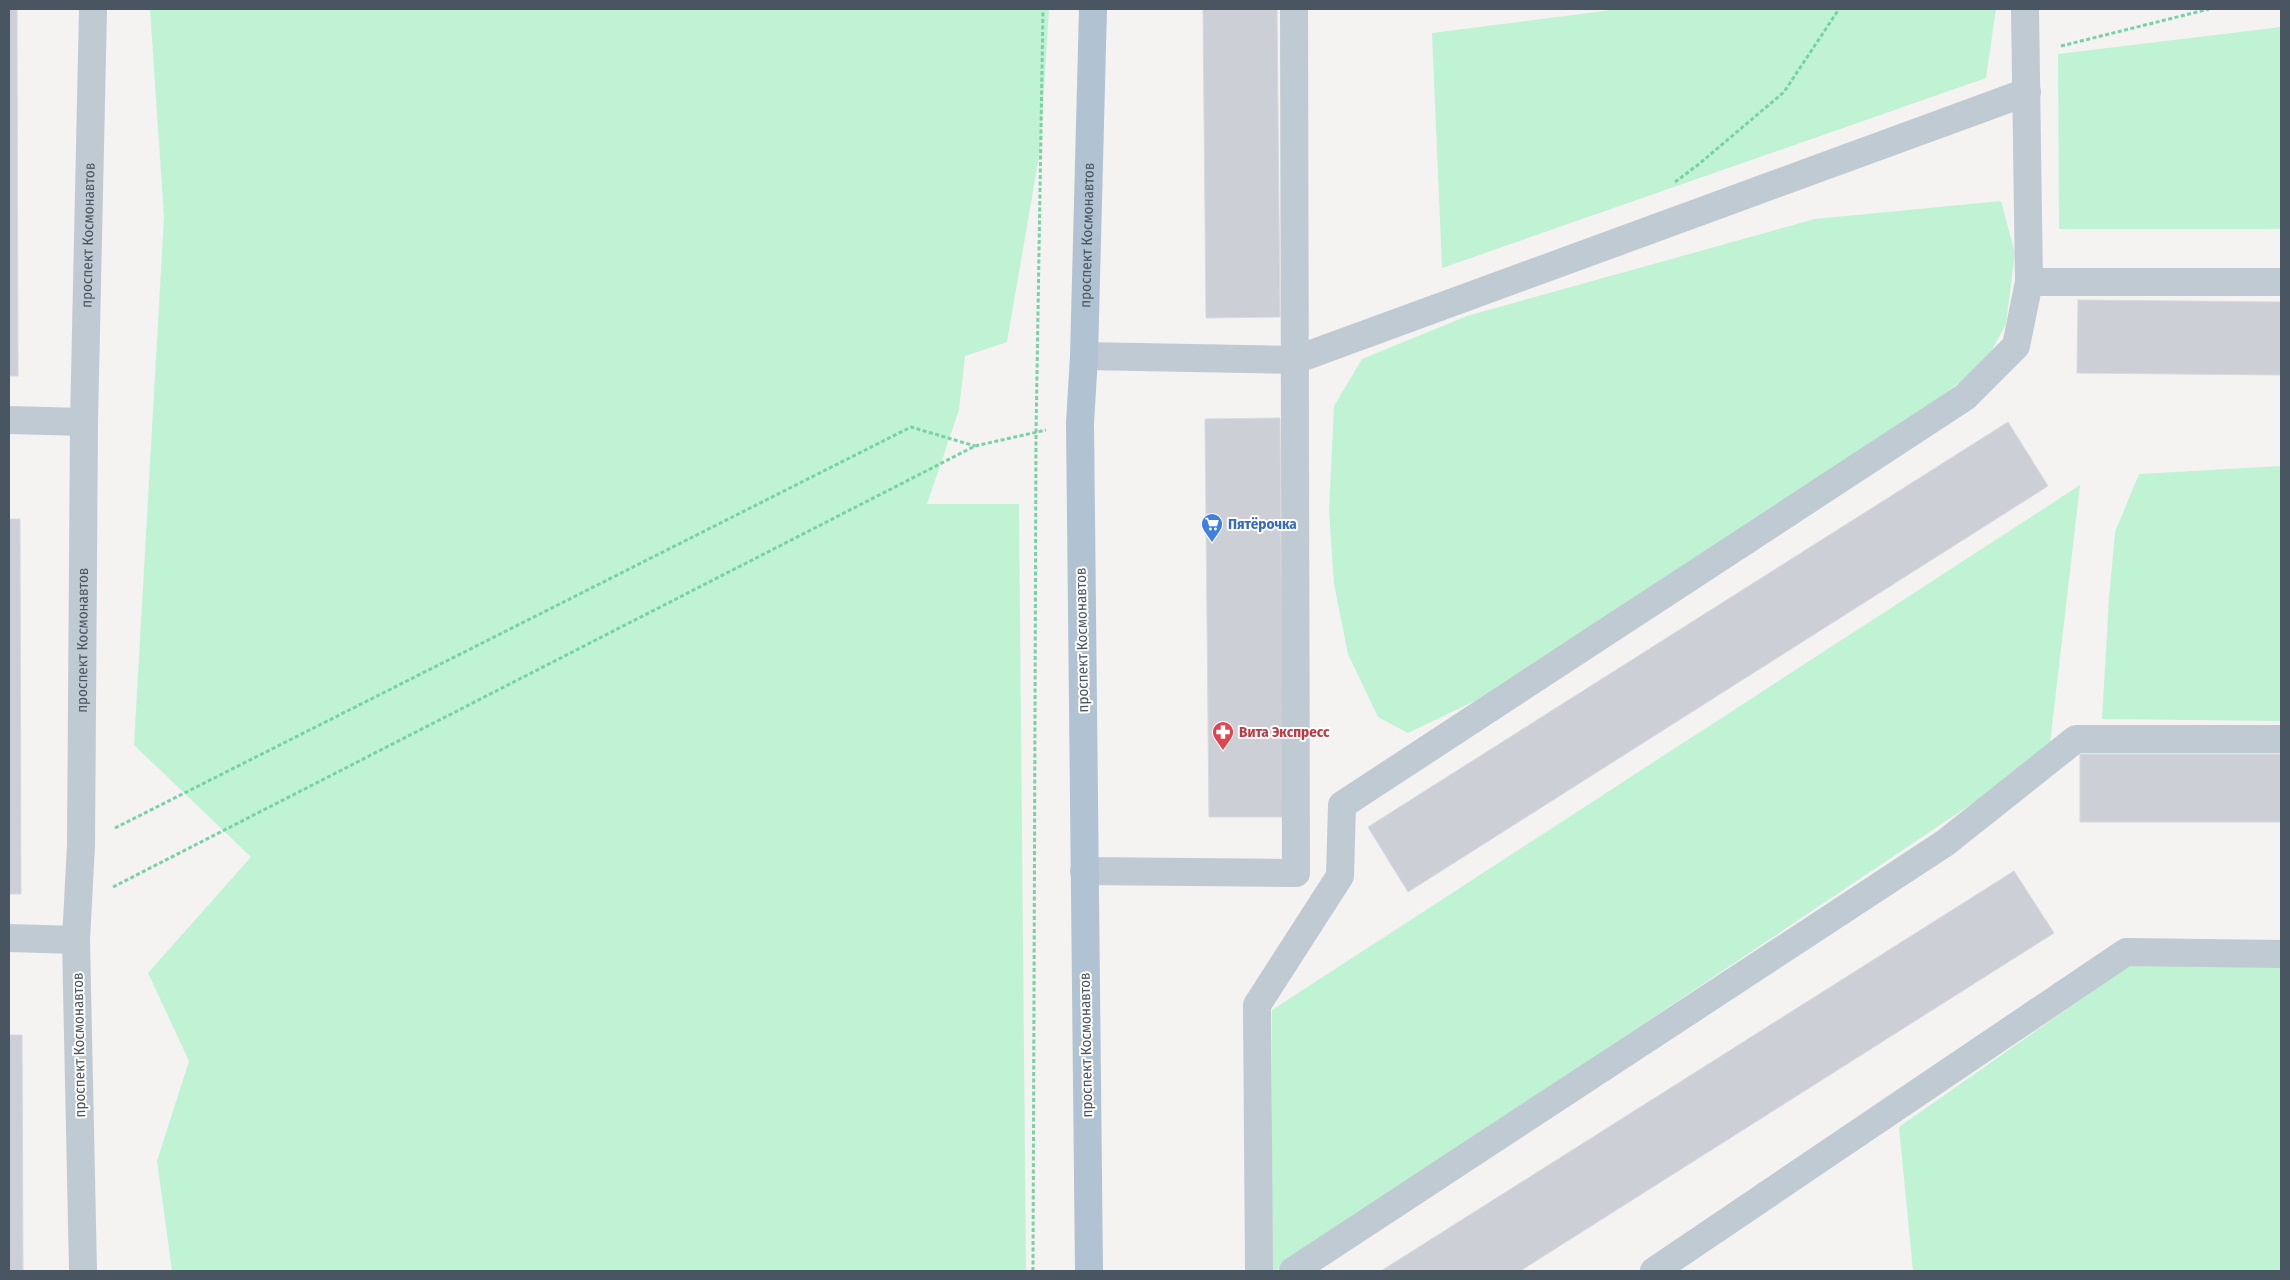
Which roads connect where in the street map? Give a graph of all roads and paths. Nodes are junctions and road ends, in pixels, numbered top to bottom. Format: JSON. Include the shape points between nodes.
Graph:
{"nodes":[{"id":1,"x":93,"y":9,"type":"edge"},
{"id":2,"x":1043,"y":9,"type":"edge"},
{"id":3,"x":1093,"y":9,"type":"edge"},
{"id":4,"x":1294,"y":9,"type":"edge"},
{"id":5,"x":1839,"y":9,"type":"edge"},
{"id":6,"x":2026,"y":9,"type":"edge"},
{"id":7,"x":2209,"y":9,"type":"edge"},
{"id":8,"x":2026,"y":55,"type":"junction"},
{"id":9,"x":2026,"y":92,"type":"junction"},
{"id":10,"x":1668,"y":187,"type":"dead end"},
{"id":11,"x":2029,"y":282,"type":"junction"},
{"id":12,"x":2281,"y":282,"type":"edge"},
{"id":13,"x":1084,"y":356,"type":"junction"},
{"id":14,"x":1295,"y":360,"type":"junction"},
{"id":15,"x":9,"y":420,"type":"edge"},
{"id":16,"x":84,"y":422,"type":"junction"},
{"id":17,"x":1080,"y":423,"type":"junction"},
{"id":18,"x":1036,"y":434,"type":"junction"},
{"id":19,"x":975,"y":446,"type":"junction"},
{"id":20,"x":2281,"y":740,"type":"edge"},
{"id":21,"x":81,"y":845,"type":"junction"},
{"id":22,"x":1084,"y":871,"type":"junction"},
{"id":23,"x":77,"y":905,"type":"junction"},
{"id":24,"x":9,"y":938,"type":"edge"},
{"id":25,"x":76,"y":940,"type":"junction"},
{"id":26,"x":2281,"y":954,"type":"edge"},
{"id":27,"x":83,"y":1271,"type":"edge"},
{"id":28,"x":1034,"y":1271,"type":"edge"},
{"id":29,"x":1089,"y":1271,"type":"edge"},
{"id":30,"x":1259,"y":1271,"type":"edge"},
{"id":31,"x":1293,"y":1271,"type":"edge"},
{"id":32,"x":1654,"y":1271,"type":"edge"}],
"edges":[{"from":1,"to":16,"type":"street","name":"проспект Космонавтов"},
{"from":2,"to":18,"type":"path"},
{"from":3,"to":13,"type":"main road","name":"проспект Космонавтов"},
{"from":4,"to":14,"type":"street"},
{"from":5,"to":10,"type":"path","via":[[1784,92]]},
{"from":6,"to":8,"type":"street"},
{"from":7,"to":8,"type":"path"},
{"from":8,"to":9,"type":"street"},
{"from":9,"to":11,"type":"street"},
{"from":9,"to":14,"type":"street"},
{"from":11,"to":12,"type":"street"},
{"from":11,"to":30,"type":"street","via":[[2016,346],[1965,397],[1342,805],[1340,876],[1257,1005]]},
{"from":13,"to":14,"type":"street"},
{"from":13,"to":17,"type":"main road","name":"проспект Космонавтов"},
{"from":14,"to":22,"type":"street","via":[[1296,873]]},
{"from":15,"to":16,"type":"street"},
{"from":16,"to":21,"type":"street","name":"проспект Космонавтов"},
{"from":17,"to":18,"type":"path"},
{"from":17,"to":22,"type":"main road","name":"проспект Космонавтов"},
{"from":18,"to":19,"type":"path"},
{"from":18,"to":28,"type":"path"},
{"from":19,"to":21,"type":"path","via":[[911,427]]},
{"from":19,"to":23,"type":"path"},
{"from":20,"to":31,"type":"street","via":[[2076,739],[1944,843]]},
{"from":21,"to":23,"type":"street","name":"проспект Космонавтов"},
{"from":22,"to":29,"type":"main road","name":"проспект Космонавтов"},
{"from":23,"to":25,"type":"street","name":"проспект Космонавтов"},
{"from":24,"to":25,"type":"street"},
{"from":25,"to":27,"type":"street","name":"проспект Космонавтов"},
{"from":26,"to":32,"type":"street","via":[[2126,952]]}]}
